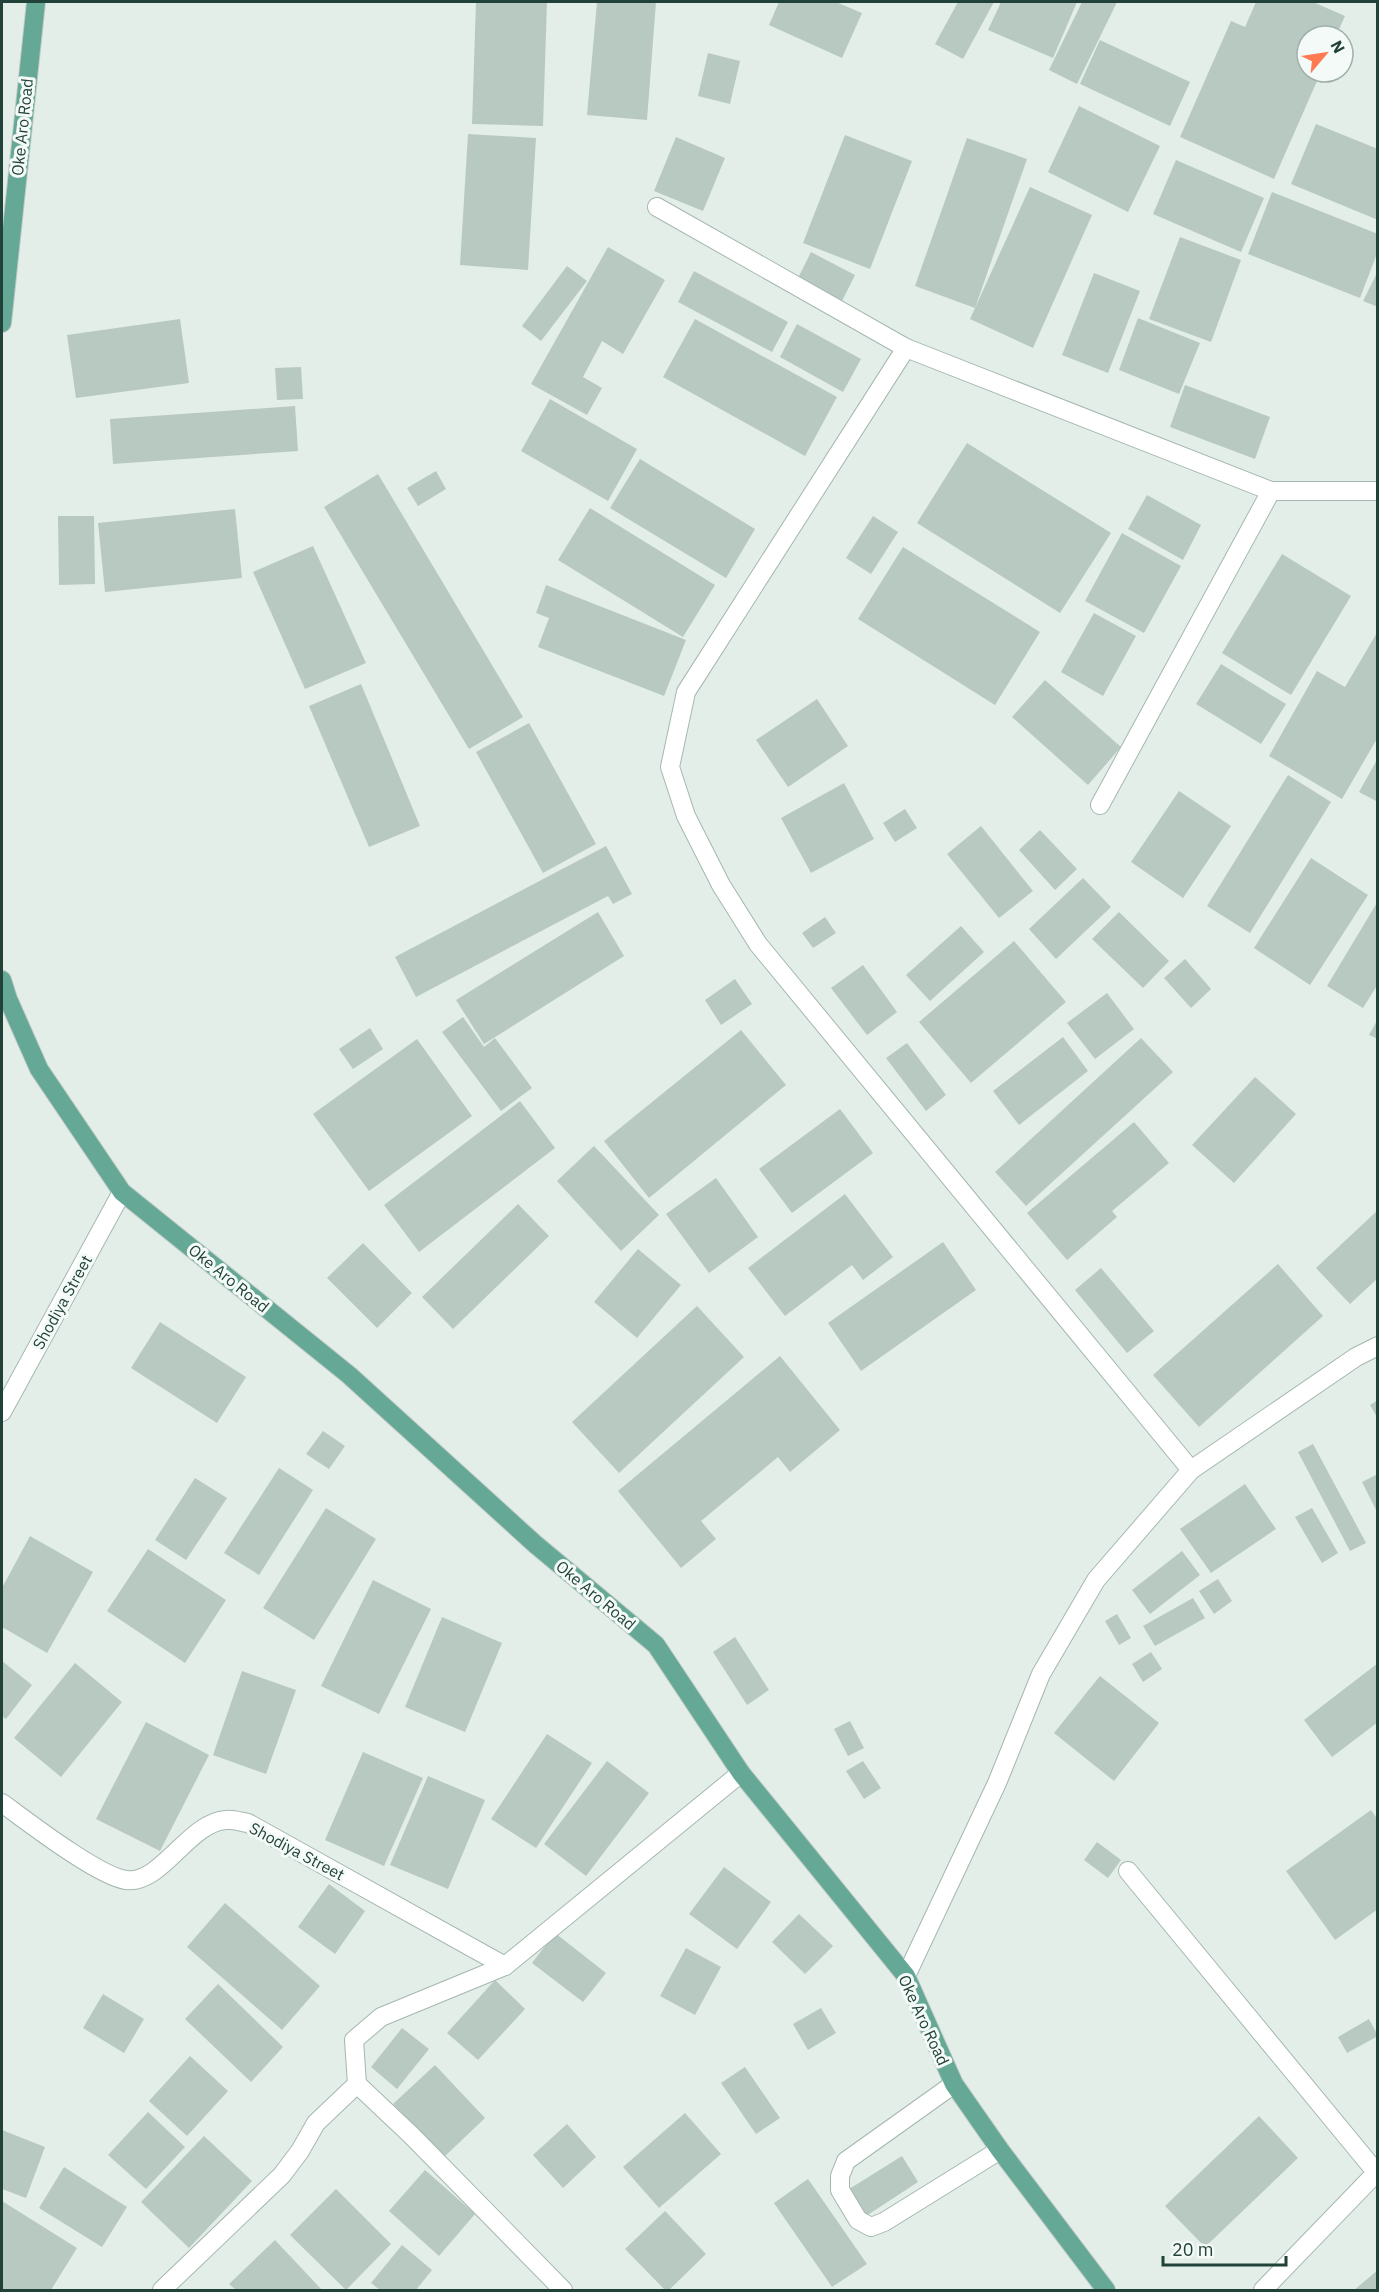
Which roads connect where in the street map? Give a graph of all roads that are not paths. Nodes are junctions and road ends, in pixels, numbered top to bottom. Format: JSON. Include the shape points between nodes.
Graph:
{"nodes":[{"id":1,"x":36,"y":2,"type":"edge"},
{"id":2,"x":657,"y":207,"type":"dead end"},
{"id":3,"x":2,"y":323,"type":"edge"},
{"id":4,"x":906,"y":348,"type":"junction"},
{"id":5,"x":1271,"y":491,"type":"junction"},
{"id":6,"x":1377,"y":491,"type":"edge"},
{"id":7,"x":1100,"y":805,"type":"dead end"},
{"id":8,"x":2,"y":980,"type":"edge"},
{"id":9,"x":122,"y":1192,"type":"junction"},
{"id":10,"x":1377,"y":1346,"type":"edge"},
{"id":11,"x":2,"y":1412,"type":"edge"},
{"id":12,"x":1191,"y":1470,"type":"junction"},
{"id":13,"x":741,"y":1773,"type":"junction"},
{"id":14,"x":2,"y":1803,"type":"edge"},
{"id":15,"x":1128,"y":1871,"type":"dead end"},
{"id":16,"x":505,"y":1966,"type":"junction"},
{"id":17,"x":906,"y":1976,"type":"junction"},
{"id":18,"x":357,"y":2084,"type":"junction"},
{"id":19,"x":954,"y":2084,"type":"junction"},
{"id":20,"x":1000,"y":2150,"type":"junction"},
{"id":21,"x":1377,"y":2171,"type":"edge"},
{"id":22,"x":162,"y":2290,"type":"edge"},
{"id":23,"x":563,"y":2290,"type":"edge"},
{"id":24,"x":1106,"y":2290,"type":"edge"},
{"id":25,"x":1263,"y":2290,"type":"edge"}],
"edges":[{"from":1,"to":3,"type":"main road","name":"Oke Aro Road"},
{"from":2,"to":4,"type":"street"},
{"from":4,"to":5,"type":"street"},
{"from":4,"to":12,"type":"street","via":[[686,692],[670,768],[687,816],[711,865],[758,944]]},
{"from":5,"to":6,"type":"street"},
{"from":5,"to":7,"type":"street"},
{"from":8,"to":9,"type":"main road","name":"Oke Aro Road","via":[[39,1069]]},
{"from":9,"to":11,"type":"street","name":"Shodiya Street"},
{"from":9,"to":13,"type":"main road","name":"Oke Aro Road","via":[[349,1375],[536,1544],[656,1645]]},
{"from":10,"to":12,"type":"street"},
{"from":12,"to":17,"type":"street","via":[[1096,1580],[1041,1674],[997,1783]]},
{"from":13,"to":16,"type":"street"},
{"from":13,"to":17,"type":"main road","name":"Oke Aro Road"},
{"from":14,"to":16,"type":"street","name":"Shodiya Street","via":[[103,1873],[128,1881],[150,1875],[205,1826],[225,1820],[249,1823]]},
{"from":15,"to":21,"type":"street"},
{"from":16,"to":18,"type":"street","via":[[381,2017],[354,2040]]},
{"from":17,"to":19,"type":"main road","name":"Oke Aro Road"},
{"from":18,"to":22,"type":"street","via":[[316,2123],[282,2175]]},
{"from":18,"to":23,"type":"street"},
{"from":19,"to":20,"type":"main road","name":"Oke Aro Road"},
{"from":19,"to":20,"type":"street","via":[[846,2161],[840,2190],[858,2220],[871,2227],[884,2222]]},
{"from":20,"to":24,"type":"main road","name":"Oke Aro Road"},
{"from":21,"to":25,"type":"street"}]}
